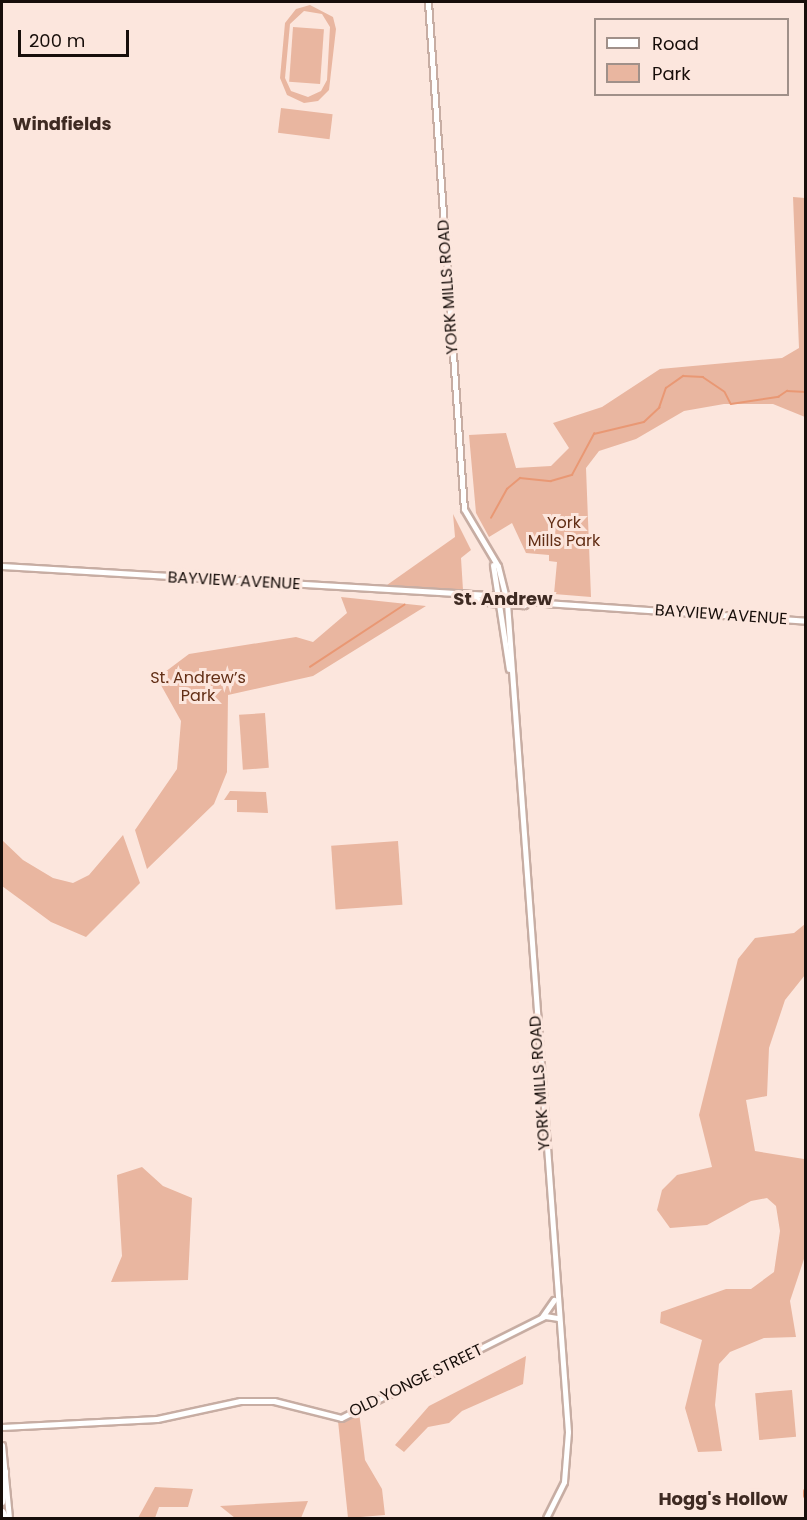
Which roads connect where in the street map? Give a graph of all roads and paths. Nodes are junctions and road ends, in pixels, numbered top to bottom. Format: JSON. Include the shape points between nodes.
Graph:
{"nodes":[{"id":1,"x":428,"y":2,"type":"edge"},
{"id":2,"x":493,"y":565,"type":"junction"},
{"id":3,"x":2,"y":566,"type":"edge"},
{"id":4,"x":466,"y":596,"type":"junction"},
{"id":5,"x":498,"y":596,"type":"junction"},
{"id":6,"x":506,"y":596,"type":"junction"},
{"id":7,"x":529,"y":601,"type":"junction"},
{"id":8,"x":499,"y":603,"type":"junction"},
{"id":9,"x":507,"y":603,"type":"junction"},
{"id":10,"x":806,"y":621,"type":"edge"},
{"id":11,"x":509,"y":669,"type":"junction"},
{"id":12,"x":555,"y":1297,"type":"junction"},
{"id":13,"x":557,"y":1319,"type":"junction"},
{"id":14,"x":539,"y":1320,"type":"junction"},
{"id":15,"x":2,"y":1427,"type":"edge"},
{"id":16,"x":2,"y":1445,"type":"edge"},
{"id":17,"x":4,"y":1472,"type":"junction"},
{"id":18,"x":2,"y":1487,"type":"edge"},
{"id":19,"x":2,"y":1503,"type":"edge"},
{"id":20,"x":2,"y":1513,"type":"edge"},
{"id":21,"x":548,"y":1516,"type":"edge"},
{"id":22,"x":4,"y":1518,"type":"edge"},
{"id":23,"x":9,"y":1518,"type":"edge"}],
"edges":[{"from":1,"to":2,"type":"main road","name":"YORK MILLS ROAD","via":[[464,509]]},
{"from":2,"to":5,"type":"main road","name":"YORK MILLS ROAD"},
{"from":2,"to":6,"type":"main road","name":"YORK MILLS ROAD"},
{"from":3,"to":4,"type":"main road","name":"BAYVIEW AVENUE"},
{"from":4,"to":5,"type":"main road","name":"BAYVIEW AVENUE"},
{"from":4,"to":8,"type":"main road","name":"BAYVIEW AVENUE"},
{"from":5,"to":6,"type":"main road","name":"BAYVIEW AVENUE"},
{"from":5,"to":8,"type":"main road","name":"YORK MILLS ROAD"},
{"from":6,"to":7,"type":"main road","name":"BAYVIEW AVENUE"},
{"from":6,"to":9,"type":"main road","name":"YORK MILLS ROAD"},
{"from":7,"to":9,"type":"main road","name":"BAYVIEW AVENUE"},
{"from":7,"to":10,"type":"main road","name":"BAYVIEW AVENUE"},
{"from":8,"to":9,"type":"main road","name":"BAYVIEW AVENUE"},
{"from":8,"to":11,"type":"main road","name":"YORK MILLS ROAD"},
{"from":9,"to":11,"type":"main road","name":"YORK MILLS ROAD"},
{"from":11,"to":12,"type":"main road","name":"YORK MILLS ROAD"},
{"from":12,"to":13,"type":"main road","name":"YORK MILLS ROAD"},
{"from":12,"to":14,"type":"main road"},
{"from":13,"to":14,"type":"main road"},
{"from":13,"to":21,"type":"main road","name":"YORK MILLS ROAD","via":[[568,1438],[558,1495]]},
{"from":14,"to":15,"type":"main road","name":"OLD YONGE STREET","via":[[350,1415],[251,1401],[217,1404],[149,1420]]},
{"from":16,"to":17,"type":"main road"},
{"from":17,"to":18,"type":"highway"},
{"from":17,"to":19,"type":"main road"},
{"from":17,"to":23,"type":"main road"},
{"from":20,"to":22,"type":"highway"}]}
